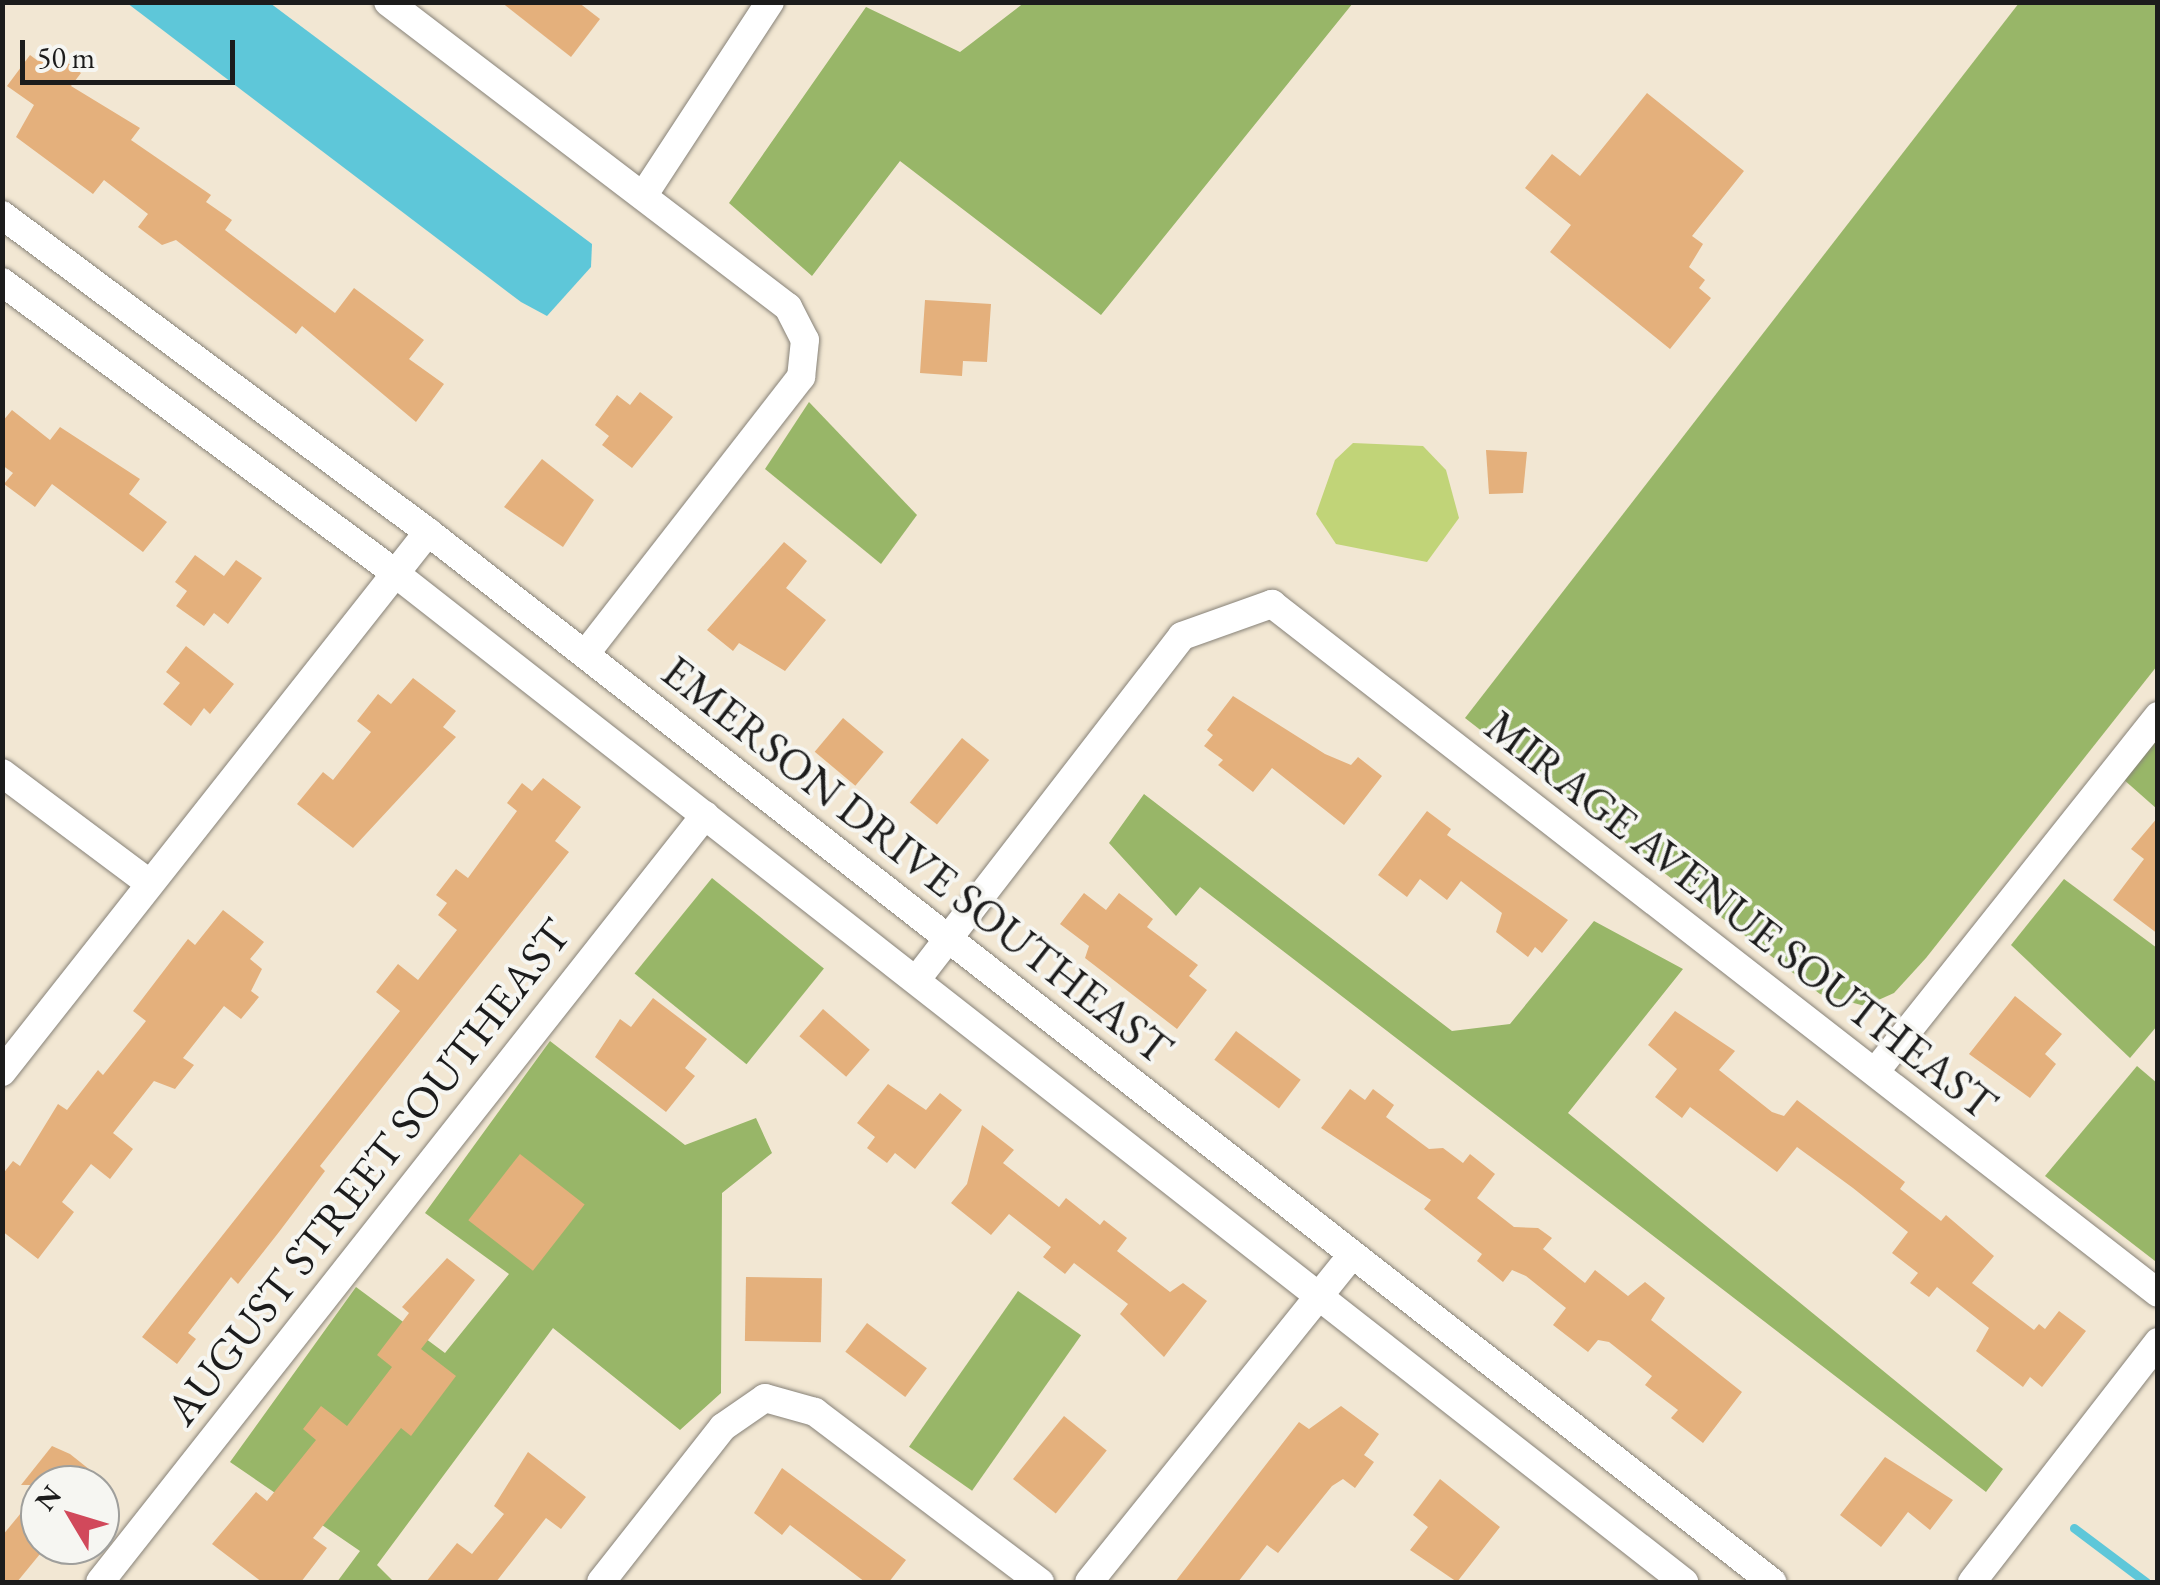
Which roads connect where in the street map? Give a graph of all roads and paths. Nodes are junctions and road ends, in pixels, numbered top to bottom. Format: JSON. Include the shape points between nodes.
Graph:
{"nodes":[{"id":1,"x":388,"y":2,"type":"edge"},
{"id":2,"x":770,"y":2,"type":"edge"},
{"id":3,"x":642,"y":196,"type":"junction"},
{"id":4,"x":2,"y":215,"type":"edge"},
{"id":5,"x":2,"y":282,"type":"edge"},
{"id":6,"x":428,"y":532,"type":"junction"},
{"id":7,"x":396,"y":574,"type":"junction"},
{"id":8,"x":585,"y":654,"type":"junction"},
{"id":9,"x":2158,"y":716,"type":"edge"},
{"id":10,"x":2,"y":773,"type":"edge"},
{"id":11,"x":705,"y":815,"type":"junction"},
{"id":12,"x":149,"y":883,"type":"junction"},
{"id":13,"x":949,"y":936,"type":"junction"},
{"id":14,"x":917,"y":979,"type":"junction"},
{"id":15,"x":2,"y":1072,"type":"edge"},
{"id":16,"x":1875,"y":1072,"type":"junction"},
{"id":17,"x":1350,"y":1256,"type":"junction"},
{"id":18,"x":2158,"y":1294,"type":"edge"},
{"id":19,"x":1316,"y":1299,"type":"junction"},
{"id":20,"x":2158,"y":1342,"type":"edge"},
{"id":21,"x":100,"y":1582,"type":"edge"},
{"id":22,"x":601,"y":1582,"type":"edge"},
{"id":23,"x":1040,"y":1582,"type":"edge"},
{"id":24,"x":1088,"y":1582,"type":"edge"},
{"id":25,"x":1684,"y":1582,"type":"edge"},
{"id":26,"x":1772,"y":1582,"type":"edge"},
{"id":27,"x":1972,"y":1582,"type":"edge"}],
"edges":[{"from":1,"to":3,"type":"street"},
{"from":2,"to":3,"type":"street"},
{"from":3,"to":8,"type":"street","via":[[788,308],[805,340],[801,376]]},
{"from":4,"to":6,"type":"street","name":"EMERSON DRIVE SOUTHEAST"},
{"from":5,"to":7,"type":"street","name":"EMERSON DRIVE SOUTHEAST"},
{"from":6,"to":7,"type":"street"},
{"from":6,"to":8,"type":"street","name":"EMERSON DRIVE SOUTHEAST"},
{"from":7,"to":11,"type":"street","name":"EMERSON DRIVE SOUTHEAST"},
{"from":7,"to":12,"type":"street"},
{"from":8,"to":13,"type":"street","name":"EMERSON DRIVE SOUTHEAST"},
{"from":9,"to":16,"type":"street"},
{"from":10,"to":12,"type":"street"},
{"from":11,"to":14,"type":"street","name":"EMERSON DRIVE SOUTHEAST"},
{"from":11,"to":21,"type":"street","name":"AUGUST STREET SOUTHEAST"},
{"from":12,"to":15,"type":"street"},
{"from":13,"to":14,"type":"street"},
{"from":13,"to":16,"type":"street","name":"MIRAGE AVENUE SOUTHEAST","via":[[1182,636],[1272,604]]},
{"from":13,"to":17,"type":"street","name":"EMERSON DRIVE SOUTHEAST"},
{"from":14,"to":19,"type":"street","name":"EMERSON DRIVE SOUTHEAST"},
{"from":16,"to":18,"type":"street","name":"MIRAGE AVENUE SOUTHEAST"},
{"from":17,"to":19,"type":"street"},
{"from":17,"to":26,"type":"street","name":"EMERSON DRIVE SOUTHEAST"},
{"from":19,"to":24,"type":"street"},
{"from":19,"to":25,"type":"street","name":"EMERSON DRIVE SOUTHEAST"},
{"from":20,"to":27,"type":"street"},
{"from":22,"to":23,"type":"street","via":[[723,1428],[765,1398],[815,1412]]}]}
